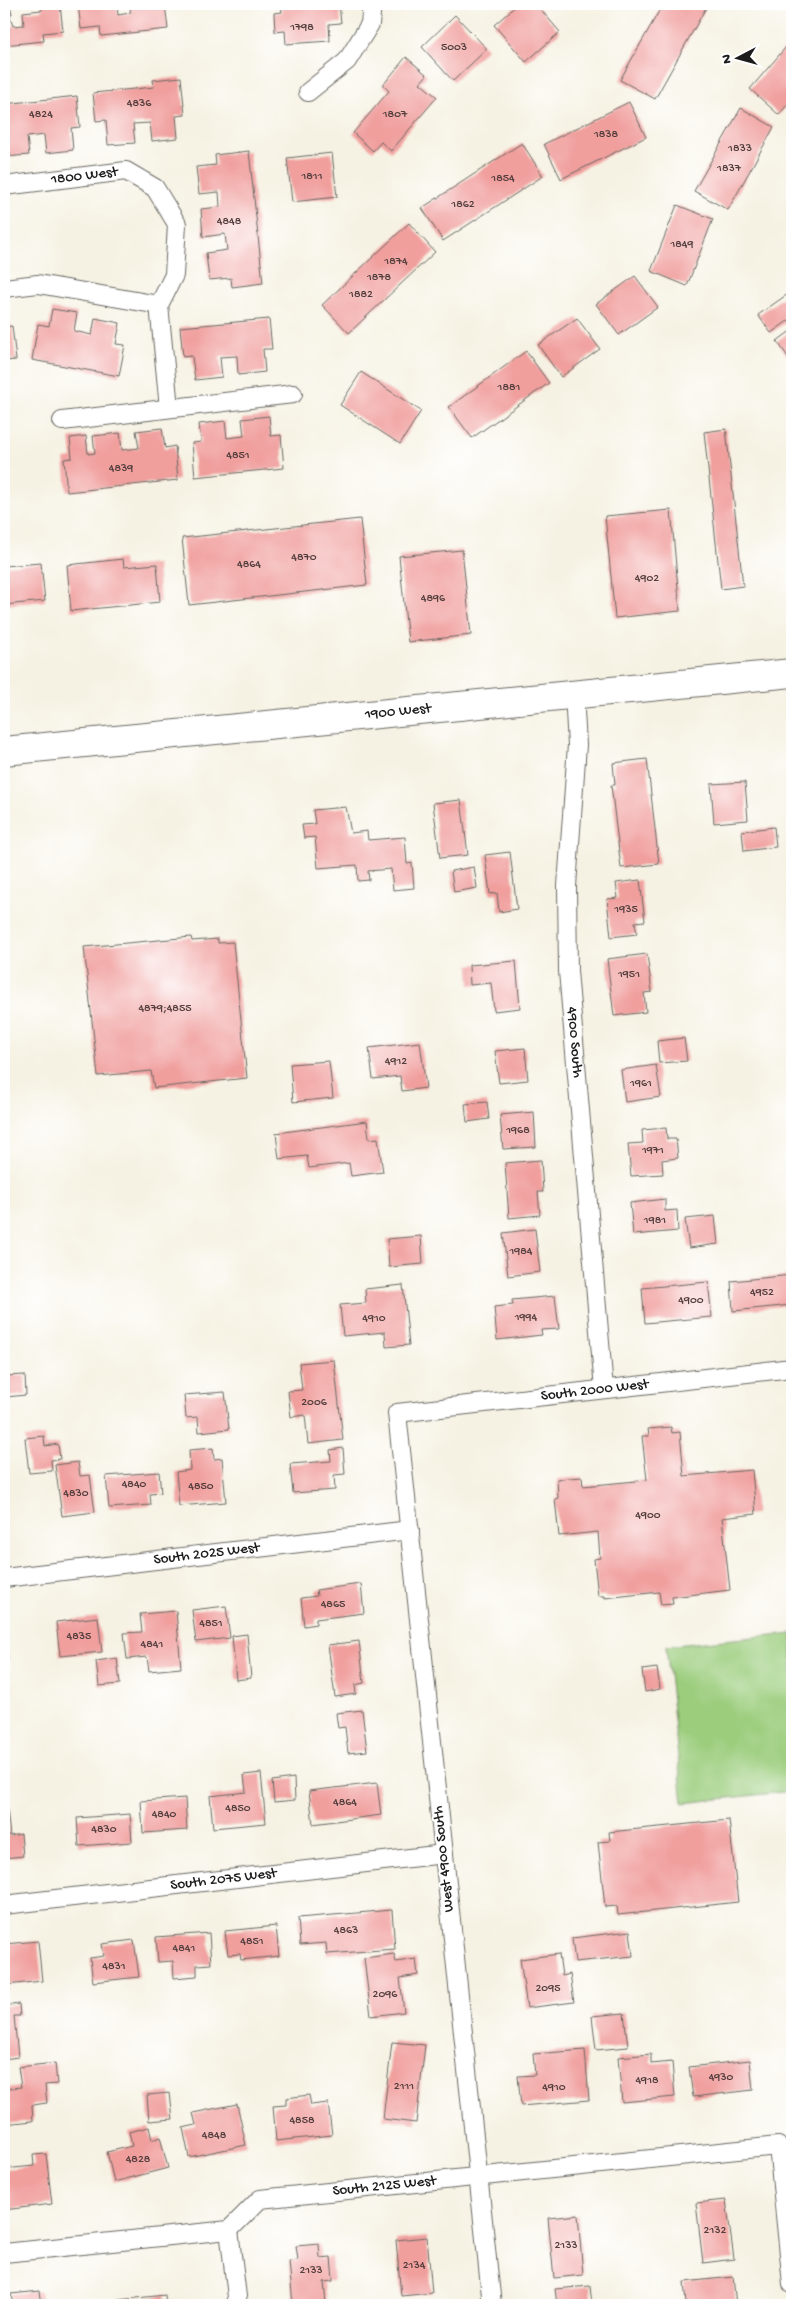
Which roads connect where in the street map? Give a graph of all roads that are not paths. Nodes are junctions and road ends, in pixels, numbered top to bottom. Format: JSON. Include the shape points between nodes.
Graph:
{"nodes":[{"id":1,"x":372,"y":4,"type":"edge"},
{"id":2,"x":308,"y":92,"type":"dead end"},
{"id":3,"x":4,"y":186,"type":"edge"},
{"id":4,"x":4,"y":288,"type":"edge"},
{"id":5,"x":159,"y":305,"type":"junction"},
{"id":6,"x":293,"y":394,"type":"dead end"},
{"id":7,"x":169,"y":408,"type":"junction"},
{"id":8,"x":62,"y":421,"type":"dead end"},
{"id":9,"x":792,"y":672,"type":"edge"},
{"id":10,"x":574,"y":694,"type":"junction"},
{"id":11,"x":4,"y":751,"type":"edge"},
{"id":12,"x":792,"y":1368,"type":"edge"},
{"id":13,"x":604,"y":1389,"type":"junction"},
{"id":14,"x":397,"y":1413,"type":"joint"},
{"id":15,"x":410,"y":1530,"type":"junction"},
{"id":16,"x":4,"y":1578,"type":"edge"},
{"id":17,"x":444,"y":1854,"type":"junction"},
{"id":18,"x":4,"y":1905,"type":"edge"},
{"id":19,"x":477,"y":2177,"type":"junction"},
{"id":20,"x":229,"y":2230,"type":"junction"},
{"id":21,"x":4,"y":2253,"type":"edge"},
{"id":22,"x":792,"y":2284,"type":"edge"},
{"id":23,"x":238,"y":2305,"type":"edge"},
{"id":24,"x":492,"y":2305,"type":"edge"}],
"edges":[{"from":1,"to":2,"type":"street","via":[[370,24],[347,60]]},
{"from":3,"to":5,"type":"street","name":"1800 West","via":[[126,171],[155,188],[177,224],[174,274]]},
{"from":4,"to":5,"type":"street","via":[[38,284]]},
{"from":5,"to":7,"type":"street"},
{"from":6,"to":7,"type":"street"},
{"from":7,"to":8,"type":"street"},
{"from":9,"to":10,"type":"main road","name":"1900 West"},
{"from":10,"to":11,"type":"main road","name":"1900 West"},
{"from":10,"to":13,"type":"street","name":"4900 South","via":[[577,745],[566,886],[568,971]]},
{"from":12,"to":13,"type":"street","name":"South 2000 West"},
{"from":13,"to":14,"type":"street","name":"South 2000 West"},
{"from":14,"to":15,"type":"street","name":"West 4900 South"},
{"from":15,"to":16,"type":"street","name":"South 2025 West"},
{"from":15,"to":17,"type":"street","name":"West 4900 South"},
{"from":17,"to":18,"type":"street","name":"South 2075 West"},
{"from":17,"to":19,"type":"street","name":"West 4900 South"},
{"from":19,"to":20,"type":"street","name":"South 2125 West","via":[[260,2199]]},
{"from":19,"to":22,"type":"street","name":"South 2125 West","via":[[778,2146]]},
{"from":19,"to":24,"type":"street","name":"West 4900 South"},
{"from":20,"to":21,"type":"street"},
{"from":20,"to":23,"type":"street"}]}
